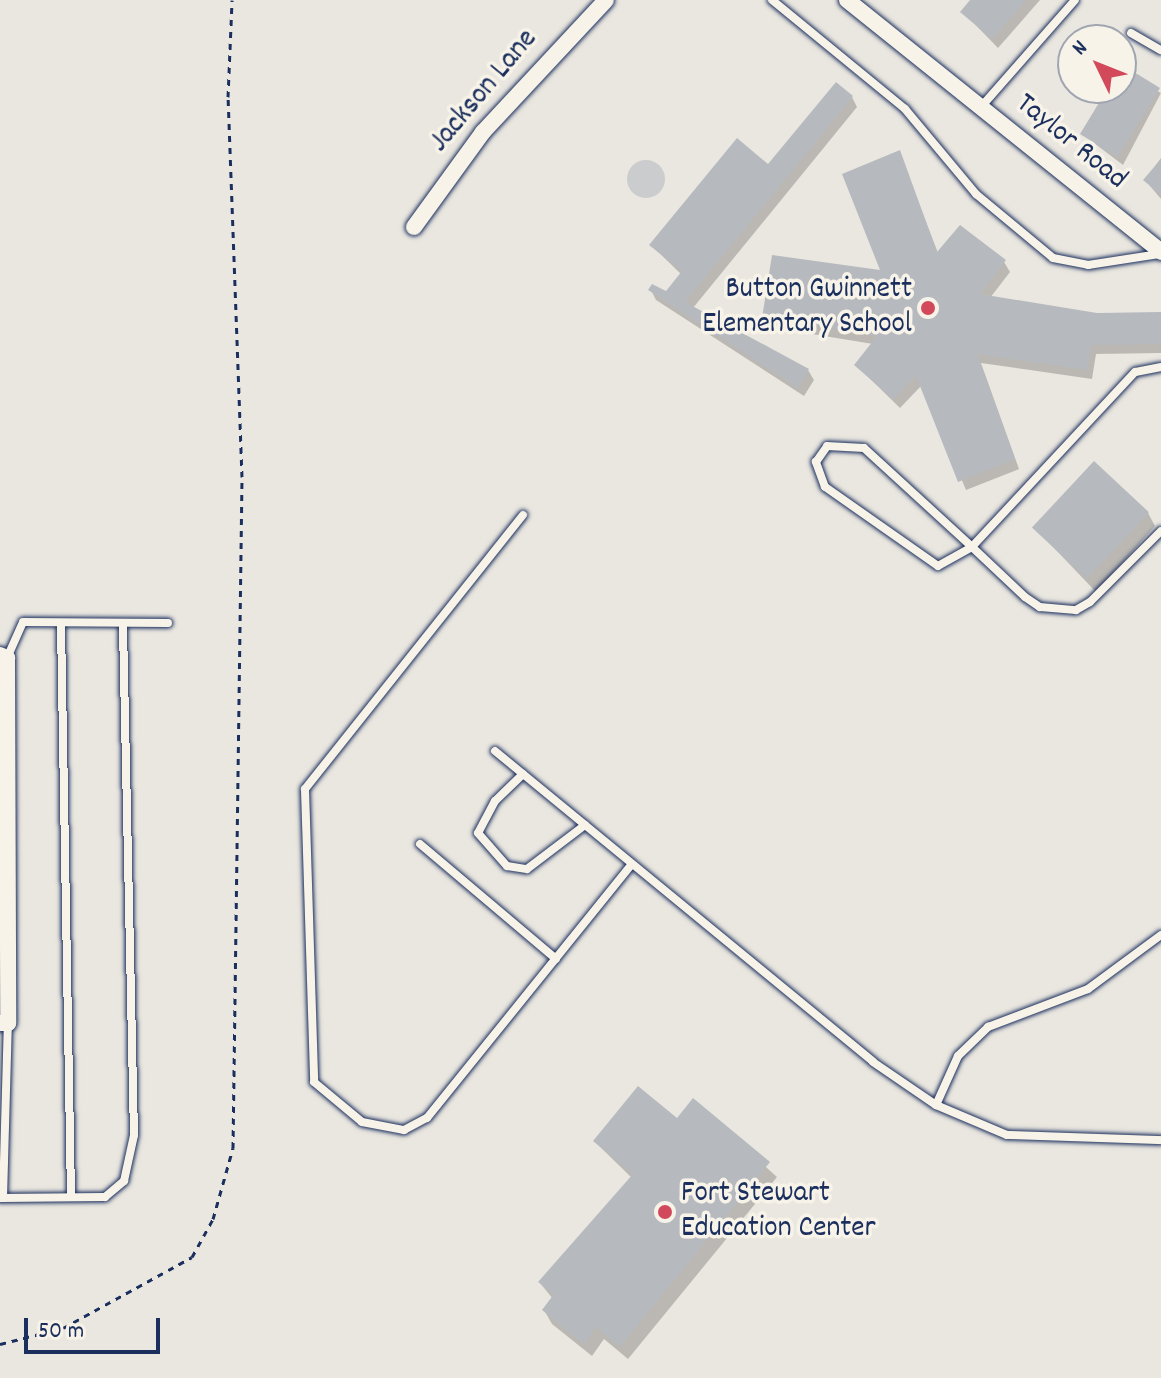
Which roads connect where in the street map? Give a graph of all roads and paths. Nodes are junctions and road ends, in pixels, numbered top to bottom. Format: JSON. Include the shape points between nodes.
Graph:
{"nodes":[{"id":1,"x":232,"y":0,"type":"edge"},
{"id":2,"x":606,"y":0,"type":"edge"},
{"id":3,"x":772,"y":0,"type":"edge"},
{"id":4,"x":847,"y":0,"type":"edge"},
{"id":5,"x":1075,"y":0,"type":"edge"},
{"id":6,"x":1137,"y":36,"type":"edge"},
{"id":7,"x":1161,"y":50,"type":"edge"},
{"id":8,"x":981,"y":107,"type":"junction"},
{"id":9,"x":414,"y":227,"type":"dead end"},
{"id":10,"x":1161,"y":253,"type":"edge"},
{"id":11,"x":1161,"y":367,"type":"edge"},
{"id":12,"x":523,"y":515,"type":"dead end"},
{"id":13,"x":1161,"y":531,"type":"edge"},
{"id":14,"x":972,"y":547,"type":"junction"},
{"id":15,"x":168,"y":623,"type":"dead end"},
{"id":16,"x":61,"y":624,"type":"junction"},
{"id":17,"x":123,"y":626,"type":"junction"},
{"id":18,"x":4,"y":656,"type":"edge"},
{"id":19,"x":495,"y":751,"type":"dead end"},
{"id":20,"x":523,"y":774,"type":"junction"},
{"id":21,"x":585,"y":825,"type":"junction"},
{"id":22,"x":420,"y":844,"type":"dead end"},
{"id":23,"x":632,"y":864,"type":"junction"},
{"id":24,"x":1161,"y":935,"type":"edge"},
{"id":25,"x":556,"y":959,"type":"junction"},
{"id":26,"x":4,"y":1023,"type":"edge"},
{"id":27,"x":936,"y":1105,"type":"junction"},
{"id":28,"x":1161,"y":1140,"type":"edge"},
{"id":29,"x":71,"y":1197,"type":"junction"},
{"id":30,"x":1,"y":1198,"type":"edge"},
{"id":31,"x":0,"y":1344,"type":"edge"}],
"edges":[{"from":1,"to":31,"type":"path","via":[[228,97],[242,477],[233,1148],[213,1219],[192,1257],[63,1328]]},
{"from":2,"to":9,"type":"street","name":"Jackson Lane","via":[[483,132]]},
{"from":3,"to":10,"type":"lane","via":[[905,109],[976,194],[1053,258],[1088,265]]},
{"from":4,"to":8,"type":"street","name":"Taylor Road"},
{"from":5,"to":8,"type":"lane","name":"Taylor Road"},
{"from":6,"to":7,"type":"lane"},
{"from":8,"to":10,"type":"street","name":"Taylor Road"},
{"from":11,"to":14,"type":"lane","via":[[1135,372]]},
{"from":12,"to":25,"type":"lane","via":[[305,789],[314,1082],[362,1122],[404,1130],[427,1118]]},
{"from":13,"to":14,"type":"lane","via":[[1090,602],[1060,611],[1025,597]]},
{"from":14,"to":14,"type":"lane","via":[[864,448],[827,446],[816,462],[825,487],[928,564]]},
{"from":15,"to":17,"type":"lane"},
{"from":16,"to":17,"type":"lane"},
{"from":16,"to":18,"type":"lane","via":[[23,622]]},
{"from":16,"to":29,"type":"lane"},
{"from":17,"to":29,"type":"lane","via":[[134,1135],[124,1181],[105,1197]]},
{"from":18,"to":26,"type":"street"},
{"from":19,"to":20,"type":"lane"},
{"from":20,"to":21,"type":"lane"},
{"from":20,"to":21,"type":"lane","via":[[495,801],[478,833],[507,866],[527,869]]},
{"from":21,"to":23,"type":"lane"},
{"from":22,"to":25,"type":"lane"},
{"from":23,"to":25,"type":"lane"},
{"from":23,"to":27,"type":"lane","via":[[873,1062]]},
{"from":24,"to":27,"type":"lane","via":[[1088,989],[988,1027],[958,1056]]},
{"from":26,"to":30,"type":"lane"},
{"from":27,"to":28,"type":"lane","via":[[1007,1135]]},
{"from":29,"to":30,"type":"lane"}]}
